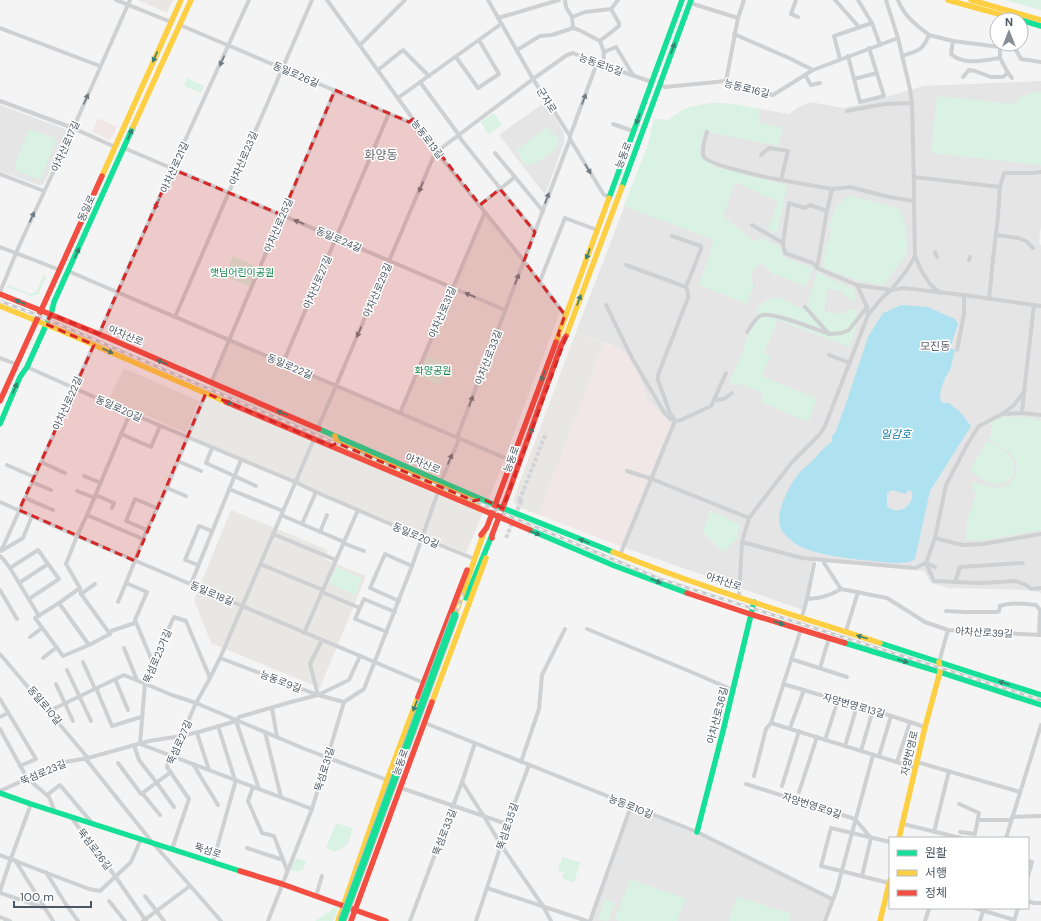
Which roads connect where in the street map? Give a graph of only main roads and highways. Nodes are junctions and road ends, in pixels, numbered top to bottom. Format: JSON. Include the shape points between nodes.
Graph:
{"nodes":[{"id":1,"x":181,"y":0,"type":"edge"},
{"id":2,"x":191,"y":0,"type":"edge"},
{"id":3,"x":682,"y":0,"type":"edge"},
{"id":4,"x":948,"y":0,"type":"edge"},
{"id":5,"x":971,"y":0,"type":"edge"},
{"id":6,"x":691,"y":1,"type":"edge"},
{"id":7,"x":991,"y":12,"type":"edge"},
{"id":8,"x":183,"y":17,"type":"junction"},
{"id":9,"x":1041,"y":20,"type":"edge"},
{"id":10,"x":171,"y":22,"type":"junction"},
{"id":11,"x":1029,"y":23,"type":"edge"},
{"id":12,"x":1041,"y":26,"type":"edge"},
{"id":13,"x":652,"y":82,"type":"junction"},
{"id":14,"x":660,"y":85,"type":"junction"},
{"id":15,"x":110,"y":157,"type":"junction"},
{"id":16,"x":112,"y":176,"type":"junction"},
{"id":17,"x":59,"y":271,"type":"junction"},
{"id":18,"x":62,"y":285,"type":"junction"},
{"id":19,"x":0,"y":293,"type":"edge"},
{"id":20,"x":0,"y":306,"type":"edge"},
{"id":21,"x":41,"y":310,"type":"junction"},
{"id":22,"x":51,"y":314,"type":"junction"},
{"id":23,"x":36,"y":320,"type":"junction"},
{"id":24,"x":46,"y":324,"type":"junction"},
{"id":25,"x":562,"y":336,"type":"junction"},
{"id":26,"x":0,"y":401,"type":"edge"},
{"id":27,"x":0,"y":424,"type":"edge"},
{"id":28,"x":334,"y":442,"type":"junction"},
{"id":29,"x":482,"y":499,"type":"junction"},
{"id":30,"x":474,"y":501,"type":"junction"},
{"id":31,"x":495,"y":505,"type":"junction"},
{"id":32,"x":503,"y":508,"type":"junction"},
{"id":33,"x":479,"y":509,"type":"junction"},
{"id":34,"x":491,"y":514,"type":"junction"},
{"id":35,"x":499,"y":518,"type":"junction"},
{"id":36,"x":484,"y":532,"type":"junction"},
{"id":37,"x":492,"y":535,"type":"junction"},
{"id":38,"x":754,"y":602,"type":"junction"},
{"id":39,"x":750,"y":614,"type":"junction"},
{"id":40,"x":457,"y":616,"type":"junction"},
{"id":41,"x":939,"y":662,"type":"junction"},
{"id":42,"x":940,"y":672,"type":"junction"},
{"id":43,"x":1041,"y":695,"type":"edge"},
{"id":44,"x":1041,"y":705,"type":"edge"},
{"id":45,"x":0,"y":792,"type":"edge"},
{"id":46,"x":697,"y":832,"type":"road end"},
{"id":47,"x":899,"y":837,"type":"edge"},
{"id":48,"x":889,"y":885,"type":"edge"},
{"id":49,"x":344,"y":906,"type":"junction"},
{"id":50,"x":355,"y":910,"type":"junction"},
{"id":51,"x":338,"y":921,"type":"edge"},
{"id":52,"x":342,"y":921,"type":"edge"},
{"id":53,"x":345,"y":921,"type":"edge"},
{"id":54,"x":351,"y":921,"type":"edge"},
{"id":55,"x":386,"y":921,"type":"edge"},
{"id":56,"x":880,"y":921,"type":"edge"}],
"edges":[{"from":1,"to":10,"type":"main road","name":"동일로"},
{"from":2,"to":8,"type":"main road","name":"동일로"},
{"from":3,"to":13,"type":"main road","name":"능동로"},
{"from":4,"to":7,"type":"main road"},
{"from":5,"to":9,"type":"main road"},
{"from":14,"to":6,"type":"main road","name":"능동로","one_way":true},
{"from":8,"to":10,"type":"main road"},
{"from":16,"to":8,"type":"main road","name":"동일로","one_way":true},
{"from":10,"to":15,"type":"main road","name":"동일로","one_way":true},
{"from":11,"to":12,"type":"main road"},
{"from":13,"to":14,"type":"main road"},
{"from":13,"to":25,"type":"main road","name":"능동로","one_way":true,"via":[[565,315]]},
{"from":25,"to":14,"type":"main road","name":"능동로","one_way":true},
{"from":15,"to":16,"type":"main road","via":[[116,157],[111,169]]},
{"from":15,"to":17,"type":"main road","name":"동일로"},
{"from":18,"to":16,"type":"main road","name":"동일로","one_way":true},
{"from":17,"to":18,"type":"main road","via":[[60,277],[56,285]]},
{"from":17,"to":21,"type":"main road","name":"동일로"},
{"from":18,"to":22,"type":"main road","name":"동일로"},
{"from":21,"to":19,"type":"main road","name":"아차산로","one_way":true},
{"from":20,"to":23,"type":"main road","name":"아차산로"},
{"from":21,"to":22,"type":"main road","name":"아차산로"},
{"from":21,"to":23,"type":"main road","name":"동일로"},
{"from":22,"to":24,"type":"main road","name":"동일로"},
{"from":28,"to":22,"type":"main road","name":"아차산로","one_way":true,"via":[[318,428]]},
{"from":23,"to":24,"type":"main road","name":"아차산로"},
{"from":23,"to":26,"type":"main road","name":"동일로"},
{"from":27,"to":24,"type":"main road","name":"동일로","one_way":true},
{"from":24,"to":28,"type":"main road","name":"아차산로","one_way":true,"via":[[314,439]]},
{"from":25,"to":31,"type":"main road","name":"능동로","one_way":true},
{"from":32,"to":25,"type":"main road","name":"능동로","one_way":true,"via":[[561,346]]},
{"from":28,"to":29,"type":"main road","name":"아차산로","via":[[441,481]]},
{"from":28,"to":30,"type":"main road"},
{"from":28,"to":33,"type":"main road","name":"아차산로"},
{"from":29,"to":30,"type":"main road"},
{"from":29,"to":31,"type":"main road","name":"아차산로"},
{"from":30,"to":33,"type":"main road"},
{"from":31,"to":32,"type":"main road","name":"아차산로"},
{"from":31,"to":34,"type":"main road","name":"능동로"},
{"from":32,"to":35,"type":"main road","name":"능동로"},
{"from":38,"to":32,"type":"main road","name":"아차산로","one_way":true,"via":[[676,576]]},
{"from":33,"to":34,"type":"main road","name":"아차산로"},
{"from":34,"to":35,"type":"main road","name":"아차산로"},
{"from":34,"to":36,"type":"main road","name":"능동로"},
{"from":35,"to":37,"type":"main road","name":"능동로"},
{"from":35,"to":39,"type":"main road","name":"아차산로","one_way":true,"via":[[621,568]]},
{"from":36,"to":40,"type":"main road","name":"능동로"},
{"from":36,"to":49,"type":"main road","name":"능동로","one_way":true,"via":[[480,536],[387,780]]},
{"from":37,"to":40,"type":"main road"},
{"from":37,"to":50,"type":"main road","name":"능동로","via":[[493,540]]},
{"from":38,"to":39,"type":"main road","name":"아차산로36길"},
{"from":41,"to":38,"type":"main road","name":"아차산로","one_way":true},
{"from":39,"to":42,"type":"main road","name":"아차산로","one_way":true},
{"from":39,"to":46,"type":"main road","name":"아차산로36길"},
{"from":40,"to":52,"type":"main road","bridge":true},
{"from":40,"to":53,"type":"main road","bridge":true},
{"from":41,"to":42,"type":"main road"},
{"from":43,"to":41,"type":"main road","name":"아차산로","one_way":true},
{"from":42,"to":44,"type":"main road","name":"아차산로"},
{"from":42,"to":47,"type":"main road","name":"자양번영로"},
{"from":45,"to":49,"type":"main road","name":"뚝섬로"},
{"from":48,"to":56,"type":"main road"},
{"from":49,"to":50,"type":"main road","name":"뚝섬로"},
{"from":49,"to":51,"type":"main road","name":"능동로"},
{"from":50,"to":54,"type":"main road","name":"능동로"},
{"from":50,"to":55,"type":"main road","name":"뚝섬로"}]}
